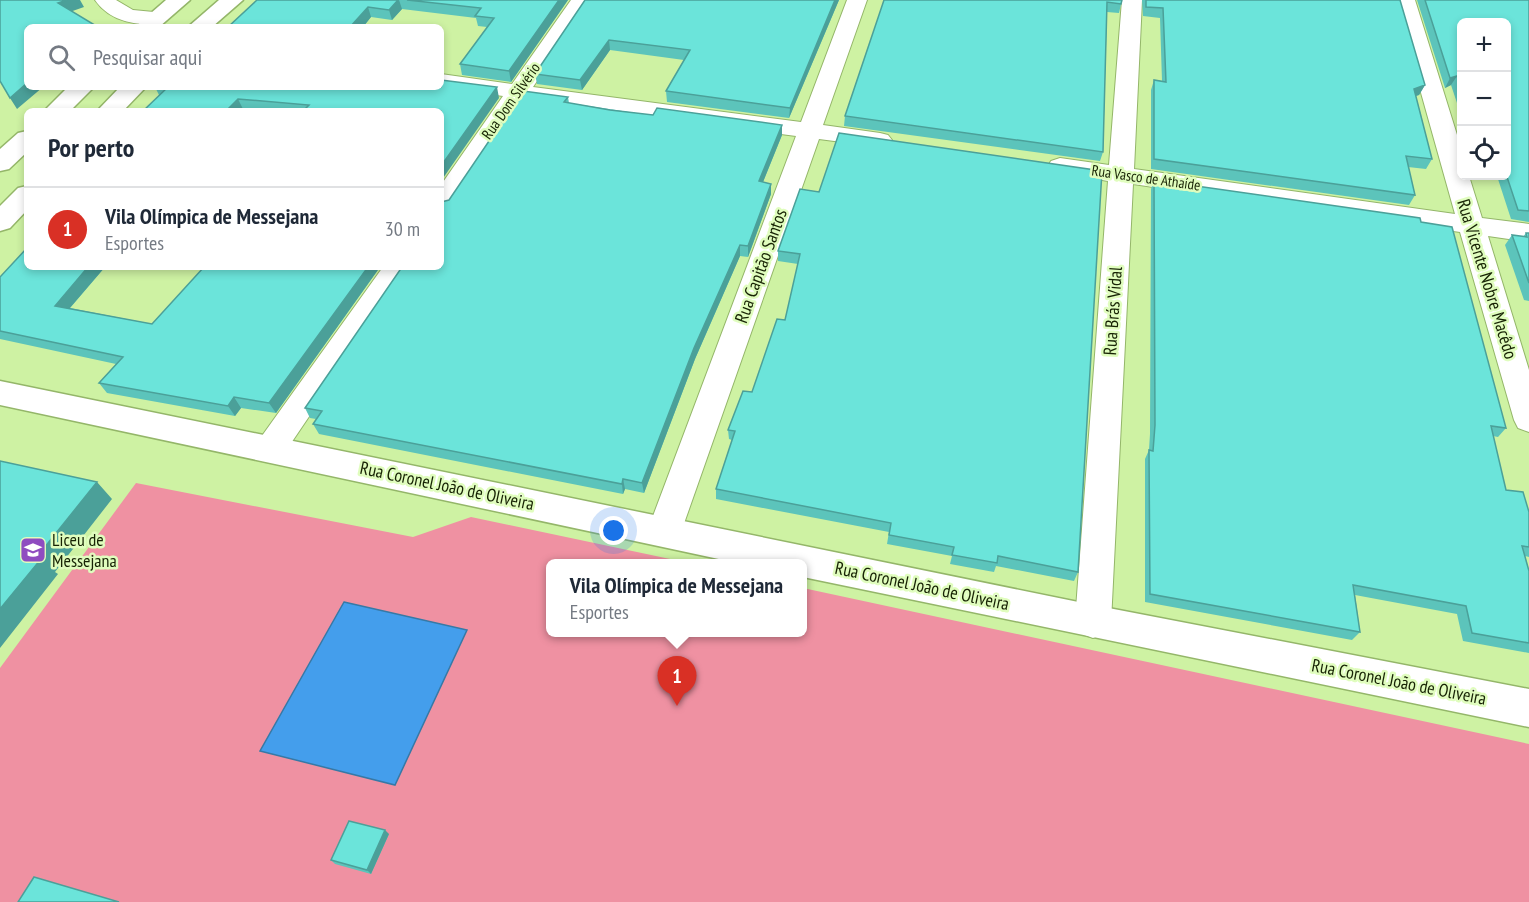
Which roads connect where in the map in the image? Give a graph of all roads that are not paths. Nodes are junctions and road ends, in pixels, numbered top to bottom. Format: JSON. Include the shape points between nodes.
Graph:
{"nodes":[{"id":1,"x":105,"y":0,"type":"edge"},
{"id":2,"x":179,"y":0,"type":"edge"},
{"id":3,"x":232,"y":0,"type":"edge"},
{"id":4,"x":581,"y":0,"type":"edge"},
{"id":5,"x":857,"y":0,"type":"edge"},
{"id":6,"x":1132,"y":0,"type":"edge"},
{"id":7,"x":1405,"y":0,"type":"edge"},
{"id":8,"x":151,"y":22,"type":"edge"},
{"id":9,"x":203,"y":24,"type":"edge"},
{"id":10,"x":444,"y":81,"type":"edge"},
{"id":11,"x":79,"y":90,"type":"edge"},
{"id":12,"x":131,"y":90,"type":"edge"},
{"id":13,"x":517,"y":93,"type":"junction"},
{"id":14,"x":59,"y":108,"type":"edge"},
{"id":15,"x":112,"y":108,"type":"edge"},
{"id":16,"x":810,"y":130,"type":"junction"},
{"id":17,"x":24,"y":141,"type":"edge"},
{"id":18,"x":902,"y":143,"type":"edge"},
{"id":19,"x":0,"y":163,"type":"edge"},
{"id":20,"x":1041,"y":163,"type":"edge"},
{"id":21,"x":1122,"y":174,"type":"junction"},
{"id":22,"x":24,"y":197,"type":"edge"},
{"id":23,"x":444,"y":199,"type":"edge"},
{"id":24,"x":0,"y":222,"type":"edge"},
{"id":25,"x":1470,"y":224,"type":"junction"},
{"id":26,"x":1529,"y":232,"type":"edge"},
{"id":27,"x":394,"y":270,"type":"edge"},
{"id":28,"x":0,"y":393,"type":"edge"},
{"id":29,"x":1529,"y":420,"type":"edge"},
{"id":30,"x":270,"y":449,"type":"junction"},
{"id":31,"x":664,"y":532,"type":"junction"},
{"id":32,"x":793,"y":559,"type":"edge"},
{"id":33,"x":807,"y":562,"type":"edge"},
{"id":34,"x":1093,"y":622,"type":"junction"},
{"id":35,"x":1529,"y":708,"type":"edge"}],
"edges":[{"from":1,"to":8,"type":"street","via":[[128,16]]},
{"from":2,"to":8,"type":"main road"},
{"from":3,"to":9,"type":"main road"},
{"from":4,"to":13,"type":"street","name":"Rua Dom Silvério"},
{"from":5,"to":16,"type":"street","name":"Rua Capitão Santos"},
{"from":6,"to":21,"type":"street","name":"Rua Brás Vidal"},
{"from":7,"to":25,"type":"street","name":"Rua Vicente Nobre Macêdo"},
{"from":10,"to":13,"type":"street"},
{"from":11,"to":14,"type":"main road"},
{"from":12,"to":15,"type":"main road"},
{"from":13,"to":16,"type":"street"},
{"from":13,"to":23,"type":"street","name":"Rua Dom Silvério"},
{"from":16,"to":18,"type":"street"},
{"from":16,"to":31,"type":"street","name":"Rua Capitão Santos"},
{"from":17,"to":19,"type":"main road"},
{"from":20,"to":21,"type":"street","name":"Rua Vasco de Athaíde"},
{"from":21,"to":25,"type":"street","name":"Rua Vasco de Athaíde"},
{"from":21,"to":34,"type":"street","name":"Rua Brás Vidal"},
{"from":22,"to":24,"type":"main road"},
{"from":25,"to":26,"type":"street","name":"Rua Vasco de Athaíde"},
{"from":25,"to":29,"type":"street","name":"Rua Vicente Nobre Macêdo"},
{"from":27,"to":30,"type":"street"},
{"from":28,"to":30,"type":"main road","name":"Rua Coronel João de Oliveira"},
{"from":30,"to":31,"type":"main road","name":"Rua Coronel João de Oliveira"},
{"from":31,"to":32,"type":"main road","name":"Rua Coronel João de Oliveira"},
{"from":33,"to":34,"type":"main road","name":"Rua Coronel João de Oliveira"},
{"from":34,"to":35,"type":"main road","name":"Rua Coronel João de Oliveira"}]}
